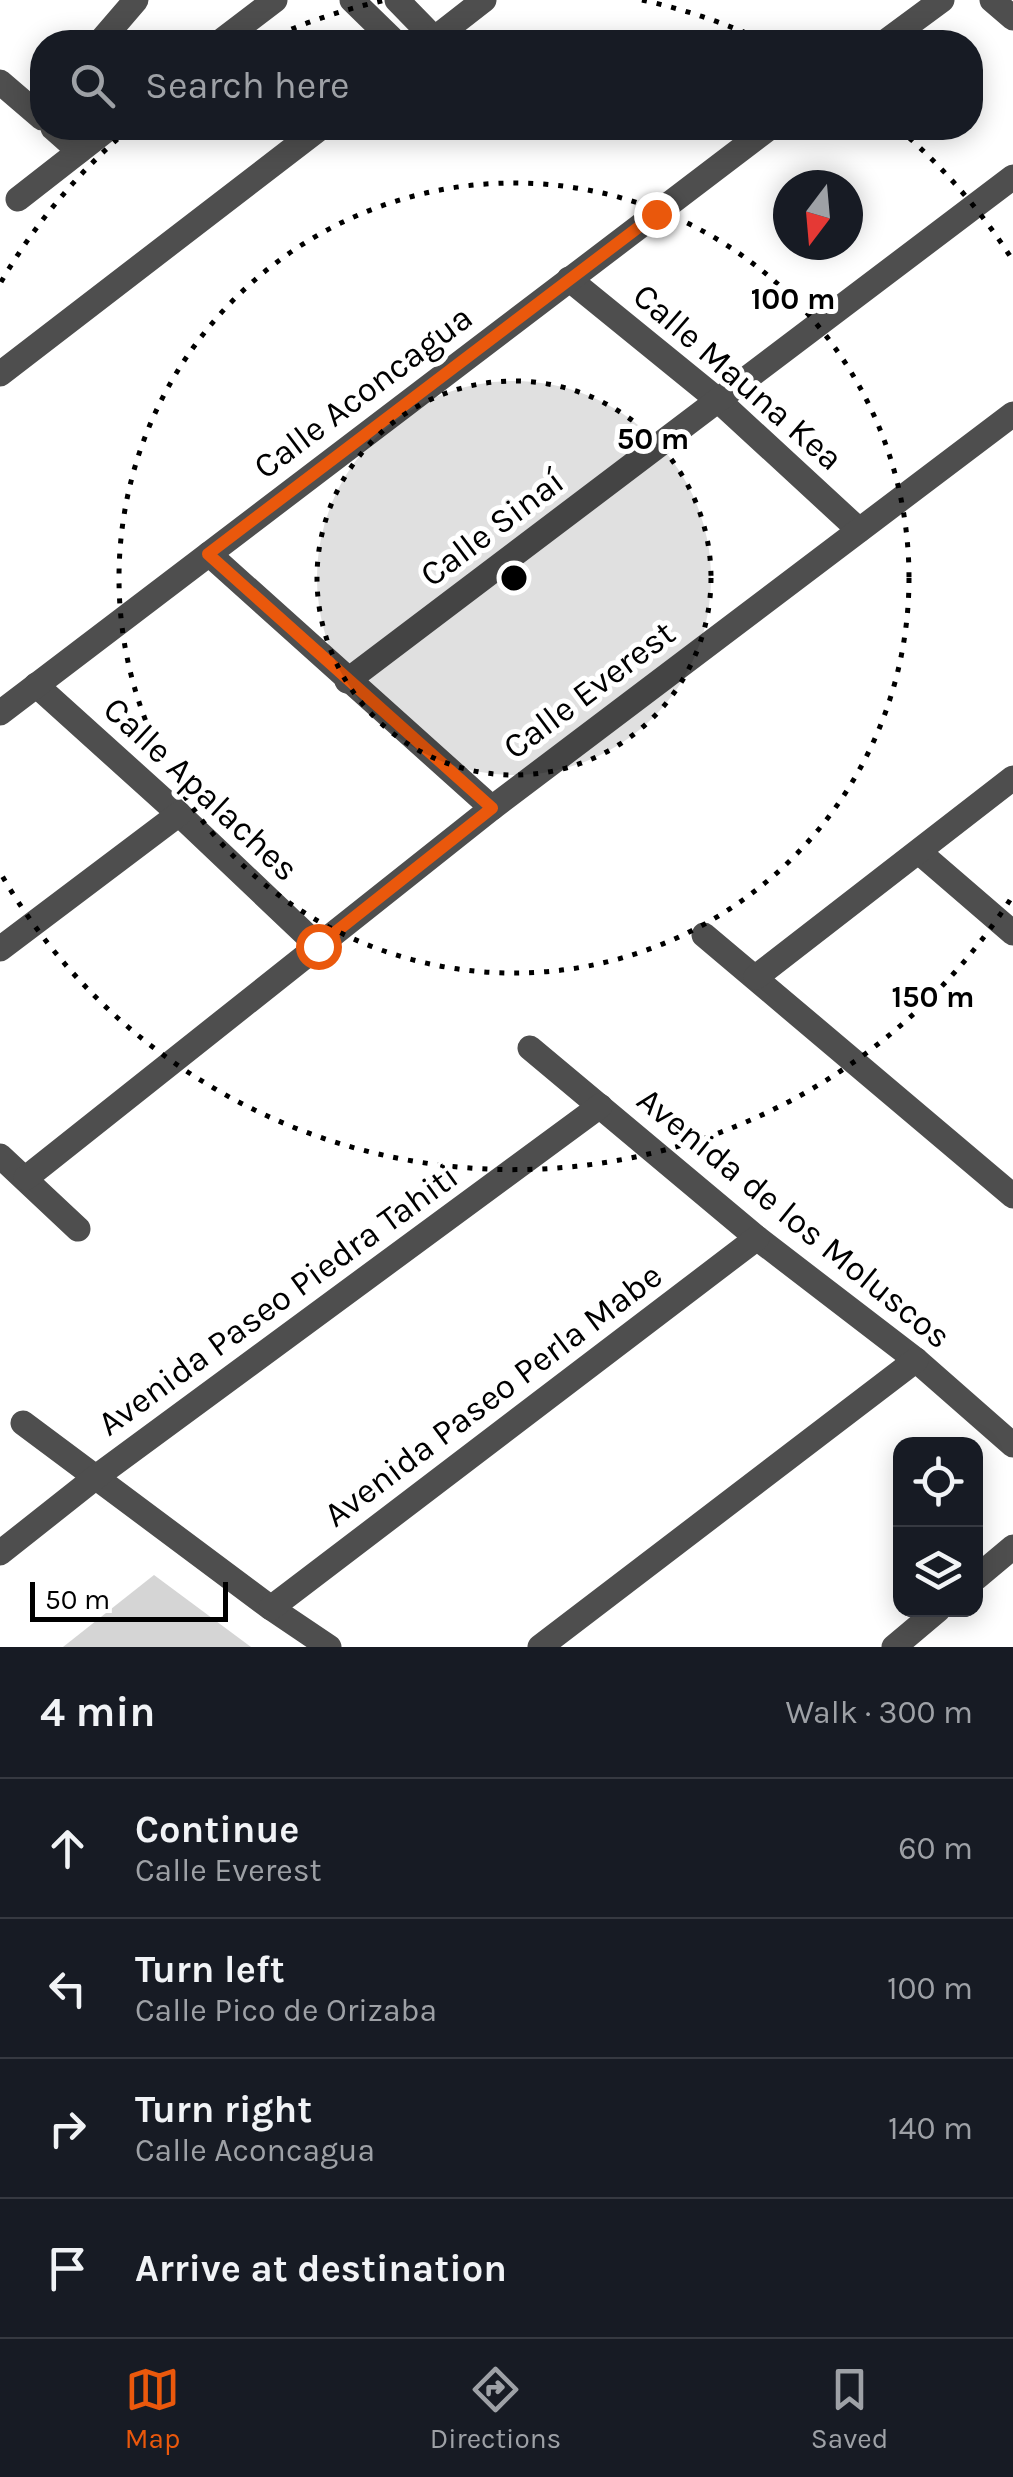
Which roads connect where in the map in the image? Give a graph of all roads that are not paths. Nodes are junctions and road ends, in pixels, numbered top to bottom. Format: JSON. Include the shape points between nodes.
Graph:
{"nodes":[{"id":1,"x":136,"y":0,"type":"edge"},
{"id":2,"x":275,"y":0,"type":"edge"},
{"id":3,"x":352,"y":0,"type":"edge"},
{"id":4,"x":397,"y":0,"type":"edge"},
{"id":5,"x":484,"y":0,"type":"edge"},
{"id":6,"x":942,"y":0,"type":"edge"},
{"id":7,"x":992,"y":0,"type":"edge"},
{"id":8,"x":1013,"y":18,"type":"edge"},
{"id":9,"x":110,"y":30,"type":"edge"},
{"id":10,"x":236,"y":30,"type":"edge"},
{"id":11,"x":383,"y":30,"type":"edge"},
{"id":12,"x":424,"y":30,"type":"edge"},
{"id":13,"x":446,"y":30,"type":"edge"},
{"id":14,"x":901,"y":30,"type":"edge"},
{"id":15,"x":0,"y":82,"type":"edge"},
{"id":16,"x":30,"y":107,"type":"edge"},
{"id":17,"x":68,"y":140,"type":"edge"},
{"id":18,"x":93,"y":140,"type":"edge"},
{"id":19,"x":304,"y":140,"type":"edge"},
{"id":20,"x":753,"y":140,"type":"edge"},
{"id":21,"x":79,"y":150,"type":"junction"},
{"id":22,"x":1013,"y":176,"type":"edge"},
{"id":23,"x":18,"y":200,"type":"dead end"},
{"id":24,"x":569,"y":279,"type":"junction"},
{"id":25,"x":0,"y":374,"type":"edge"},
{"id":26,"x":719,"y":400,"type":"junction"},
{"id":27,"x":1013,"y":414,"type":"edge"},
{"id":28,"x":859,"y":530,"type":"junction"},
{"id":29,"x":208,"y":554,"type":"junction"},
{"id":30,"x":347,"y":681,"type":"junction"},
{"id":31,"x":36,"y":685,"type":"junction"},
{"id":32,"x":0,"y":713,"type":"edge"},
{"id":33,"x":1013,"y":778,"type":"edge"},
{"id":34,"x":492,"y":808,"type":"junction"},
{"id":35,"x":179,"y":814,"type":"junction"},
{"id":36,"x":920,"y":852,"type":"junction"},
{"id":37,"x":1013,"y":934,"type":"edge"},
{"id":38,"x":704,"y":935,"type":"dead end"},
{"id":39,"x":318,"y":946,"type":"junction"},
{"id":40,"x":0,"y":949,"type":"edge"},
{"id":41,"x":756,"y":976,"type":"junction"},
{"id":42,"x":530,"y":1048,"type":"dead end"},
{"id":43,"x":600,"y":1106,"type":"junction"},
{"id":44,"x":0,"y":1156,"type":"edge"},
{"id":45,"x":26,"y":1178,"type":"junction"},
{"id":46,"x":1013,"y":1196,"type":"edge"},
{"id":47,"x":78,"y":1228,"type":"dead end"},
{"id":48,"x":758,"y":1238,"type":"junction"},
{"id":49,"x":916,"y":1360,"type":"junction"},
{"id":50,"x":22,"y":1423,"type":"dead end"},
{"id":51,"x":1013,"y":1444,"type":"edge"},
{"id":52,"x":96,"y":1477,"type":"junction"},
{"id":53,"x":1013,"y":1547,"type":"edge"},
{"id":54,"x":0,"y":1553,"type":"edge"},
{"id":55,"x":983,"y":1572,"type":"edge"},
{"id":56,"x":270,"y":1608,"type":"junction"},
{"id":57,"x":930,"y":1617,"type":"edge"},
{"id":58,"x":328,"y":1647,"type":"edge"},
{"id":59,"x":540,"y":1647,"type":"edge"},
{"id":60,"x":894,"y":1647,"type":"edge"}],
"edges":[{"from":1,"to":9,"type":"street"},
{"from":2,"to":10,"type":"street"},
{"from":3,"to":11,"type":"street"},
{"from":4,"to":12,"type":"street"},
{"from":5,"to":13,"type":"street"},
{"from":6,"to":14,"type":"street"},
{"from":7,"to":8,"type":"street"},
{"from":15,"to":16,"type":"street"},
{"from":17,"to":21,"type":"street"},
{"from":18,"to":21,"type":"street"},
{"from":19,"to":25,"type":"street"},
{"from":20,"to":24,"type":"street","name":"Calle Aconcagua"},
{"from":21,"to":23,"type":"street"},
{"from":22,"to":26,"type":"street","name":"Calle Sinaí"},
{"from":24,"to":26,"type":"street","name":"Calle Mauna Kea"},
{"from":24,"to":29,"type":"street","name":"Calle Aconcagua"},
{"from":26,"to":28,"type":"street","name":"Calle Mauna Kea"},
{"from":26,"to":30,"type":"street","name":"Calle Sinaí"},
{"from":27,"to":28,"type":"street","name":"Calle Everest"},
{"from":28,"to":34,"type":"street","name":"Calle Everest"},
{"from":29,"to":30,"type":"street"},
{"from":29,"to":31,"type":"street","name":"Calle Aconcagua"},
{"from":30,"to":34,"type":"street"},
{"from":31,"to":32,"type":"street","name":"Calle Aconcagua"},
{"from":31,"to":35,"type":"street","name":"Calle Apalaches"},
{"from":33,"to":36,"type":"street"},
{"from":34,"to":39,"type":"street","name":"Calle Everest"},
{"from":35,"to":39,"type":"street","name":"Calle Apalaches"},
{"from":35,"to":40,"type":"street"},
{"from":36,"to":37,"type":"street"},
{"from":36,"to":41,"type":"street"},
{"from":38,"to":41,"type":"street"},
{"from":39,"to":45,"type":"street","name":"Calle Everest"},
{"from":41,"to":46,"type":"street"},
{"from":42,"to":43,"type":"street","name":"Avenida de los Moluscos"},
{"from":43,"to":48,"type":"street","name":"Avenida de los Moluscos"},
{"from":43,"to":52,"type":"street","name":"Avenida Paseo Piedra Tahiti"},
{"from":44,"to":45,"type":"street"},
{"from":45,"to":47,"type":"street"},
{"from":48,"to":49,"type":"street","name":"Avenida de los Moluscos"},
{"from":48,"to":56,"type":"street","name":"Avenida Paseo Perla Mabe"},
{"from":49,"to":51,"type":"street","name":"Avenida de los Moluscos"},
{"from":49,"to":59,"type":"street"},
{"from":50,"to":52,"type":"street"},
{"from":52,"to":54,"type":"street","name":"Avenida Paseo Piedra Tahiti"},
{"from":52,"to":56,"type":"street"},
{"from":53,"to":55,"type":"street"},
{"from":56,"to":58,"type":"street"},
{"from":57,"to":60,"type":"street"}]}
